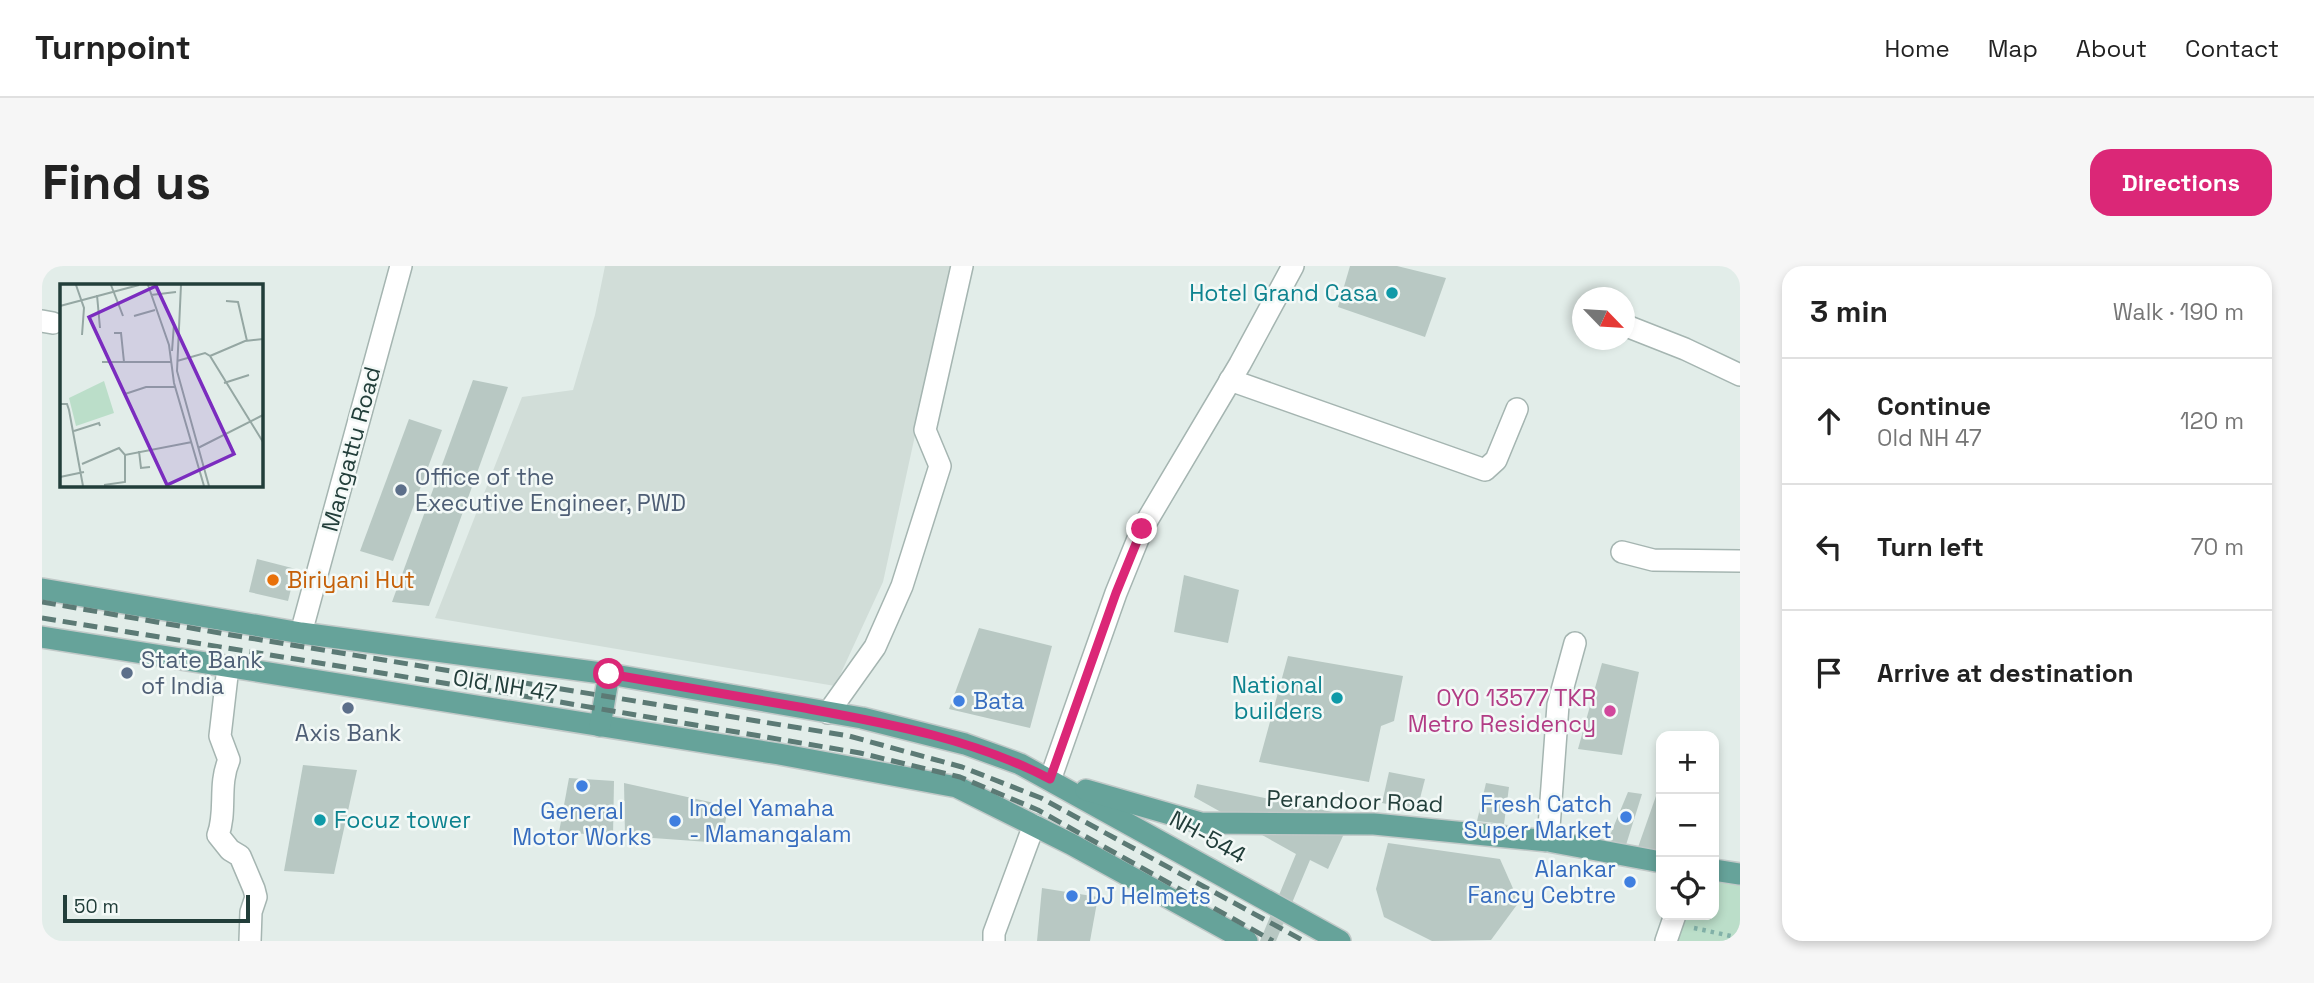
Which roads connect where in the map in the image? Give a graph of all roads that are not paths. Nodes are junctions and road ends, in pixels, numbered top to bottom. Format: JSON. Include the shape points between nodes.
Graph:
{"nodes":[{"id":1,"x":401,"y":266,"type":"edge"},
{"id":2,"x":962,"y":266,"type":"edge"},
{"id":3,"x":1293,"y":266,"type":"edge"},
{"id":4,"x":1635,"y":329,"type":"edge"},
{"id":5,"x":1740,"y":375,"type":"edge"},
{"id":6,"x":1230,"y":380,"type":"junction"},
{"id":7,"x":1517,"y":409,"type":"dead end"},
{"id":8,"x":1622,"y":552,"type":"dead end"},
{"id":9,"x":1740,"y":561,"type":"edge"},
{"id":10,"x":42,"y":589,"type":"edge"},
{"id":11,"x":301,"y":633,"type":"junction"},
{"id":12,"x":42,"y":637,"type":"edge"},
{"id":13,"x":1575,"y":643,"type":"dead end"},
{"id":14,"x":228,"y":667,"type":"junction"},
{"id":15,"x":609,"y":674,"type":"junction"},
{"id":16,"x":828,"y":713,"type":"junction"},
{"id":17,"x":600,"y":726,"type":"junction"},
{"id":18,"x":1050,"y":779,"type":"junction"},
{"id":19,"x":1034,"y":825,"type":"junction"},
{"id":20,"x":1548,"y":841,"type":"junction"},
{"id":21,"x":1656,"y":861,"type":"edge"},
{"id":22,"x":1719,"y":871,"type":"edge"},
{"id":23,"x":1740,"y":874,"type":"edge"},
{"id":24,"x":1682,"y":921,"type":"edge"},
{"id":25,"x":250,"y":941,"type":"edge"},
{"id":26,"x":994,"y":941,"type":"edge"},
{"id":27,"x":1247,"y":941,"type":"edge"},
{"id":28,"x":1340,"y":941,"type":"edge"},
{"id":29,"x":1666,"y":941,"type":"edge"}],
"edges":[{"from":1,"to":11,"type":"street","name":"Mangattu Road"},
{"from":2,"to":16,"type":"street","via":[[925,430],[940,466],[902,586],[875,647]]},
{"from":3,"to":6,"type":"street"},
{"from":4,"to":5,"type":"street"},
{"from":6,"to":7,"type":"street","via":[[1485,470],[1496,460]]},
{"from":6,"to":18,"type":"street","via":[[1142,529]]},
{"from":8,"to":9,"type":"street","via":[[1653,560]]},
{"from":10,"to":11,"type":"main road","name":"Old NH 47"},
{"from":11,"to":15,"type":"main road","name":"Old NH 47"},
{"from":12,"to":14,"type":"main road","name":"Old NH 47"},
{"from":13,"to":20,"type":"street","via":[[1558,705]]},
{"from":14,"to":17,"type":"main road","name":"Old NH 47"},
{"from":14,"to":25,"type":"street","via":[[220,736],[229,760],[223,774],[219,835],[240,856],[254,889]]},
{"from":15,"to":16,"type":"main road","name":"Old NH 47"},
{"from":15,"to":17,"type":"main road"},
{"from":16,"to":18,"type":"main road","name":"Old NH 47","via":[[965,744]]},
{"from":17,"to":19,"type":"main road","name":"Old NH 47","via":[[957,786]]},
{"from":18,"to":20,"type":"main road","name":"Perandoor Road","via":[[1200,823],[1374,824]]},
{"from":18,"to":28,"type":"main road","name":"NH-544"},
{"from":19,"to":26,"type":"street"},
{"from":19,"to":27,"type":"main road","name":"Old NH 47"},
{"from":20,"to":21,"type":"main road","name":"Perandoor Road"},
{"from":22,"to":23,"type":"main road"},
{"from":24,"to":29,"type":"street"}]}
